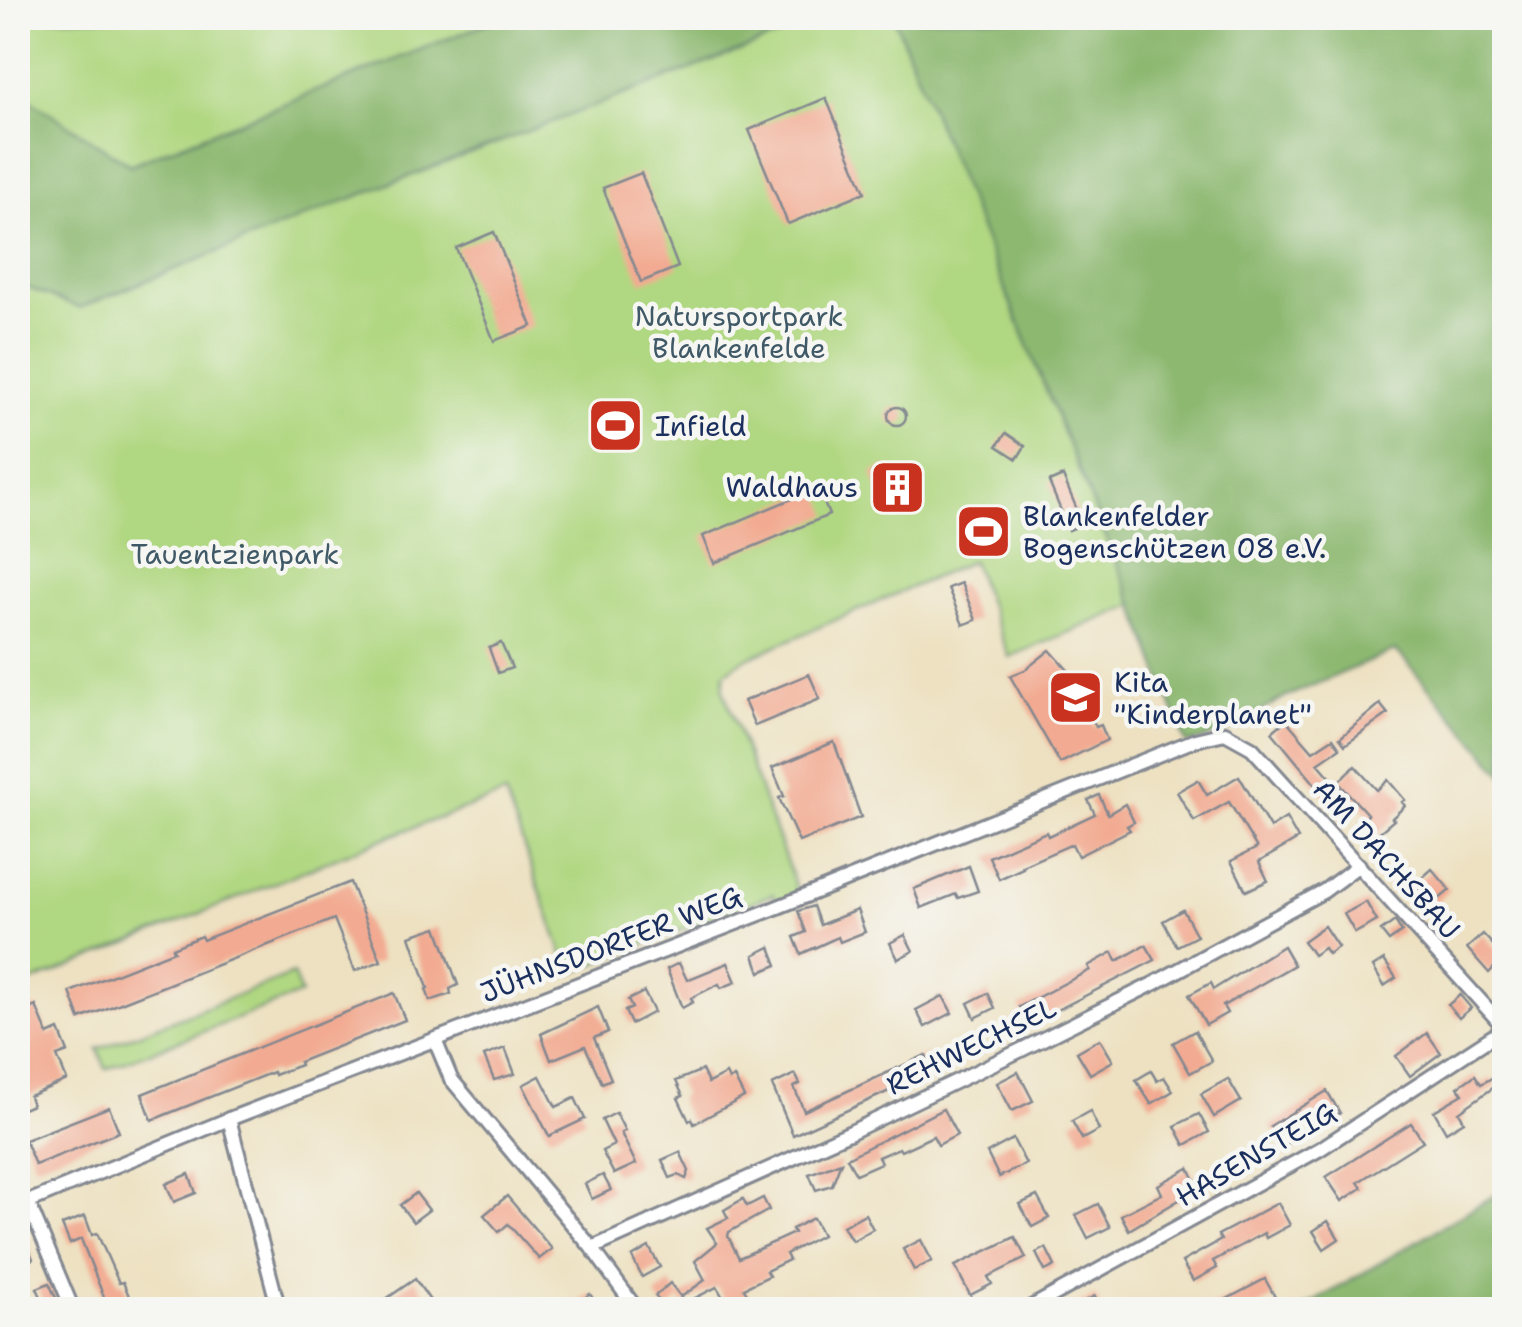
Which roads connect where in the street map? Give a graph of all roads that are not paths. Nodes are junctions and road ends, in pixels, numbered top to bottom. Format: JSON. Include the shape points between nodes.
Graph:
{"nodes":[{"id":1,"x":1225,"y":733,"type":"joint"},
{"id":2,"x":1360,"y":865,"type":"junction"},
{"id":3,"x":1504,"y":1028,"type":"edge"},
{"id":4,"x":435,"y":1040,"type":"junction"},
{"id":5,"x":229,"y":1120,"type":"junction"},
{"id":6,"x":23,"y":1204,"type":"edge"},
{"id":7,"x":592,"y":1248,"type":"junction"},
{"id":8,"x":74,"y":1310,"type":"edge"},
{"id":9,"x":279,"y":1310,"type":"edge"},
{"id":10,"x":636,"y":1310,"type":"edge"},
{"id":11,"x":1026,"y":1310,"type":"edge"}],
"edges":[{"from":1,"to":2,"type":"street","name":"AM DACHSBAU","via":[[1252,748]]},
{"from":1,"to":4,"type":"street","name":"JÜHNSDORFER WEG"},
{"from":2,"to":3,"type":"street","name":"AM DACHSBAU"},
{"from":2,"to":7,"type":"street","name":"REHWECHSEL","via":[[1290,910],[1019,1052]]},
{"from":3,"to":11,"type":"street","name":"HASENSTEIG","via":[[1320,1149]]},
{"from":4,"to":5,"type":"street","name":"JÜHNSDORFER WEG"},
{"from":4,"to":7,"type":"street","via":[[451,1078]]},
{"from":5,"to":6,"type":"street","name":"JÜHNSDORFER WEG"},
{"from":5,"to":9,"type":"street"},
{"from":6,"to":8,"type":"street"},
{"from":7,"to":10,"type":"street"}]}
